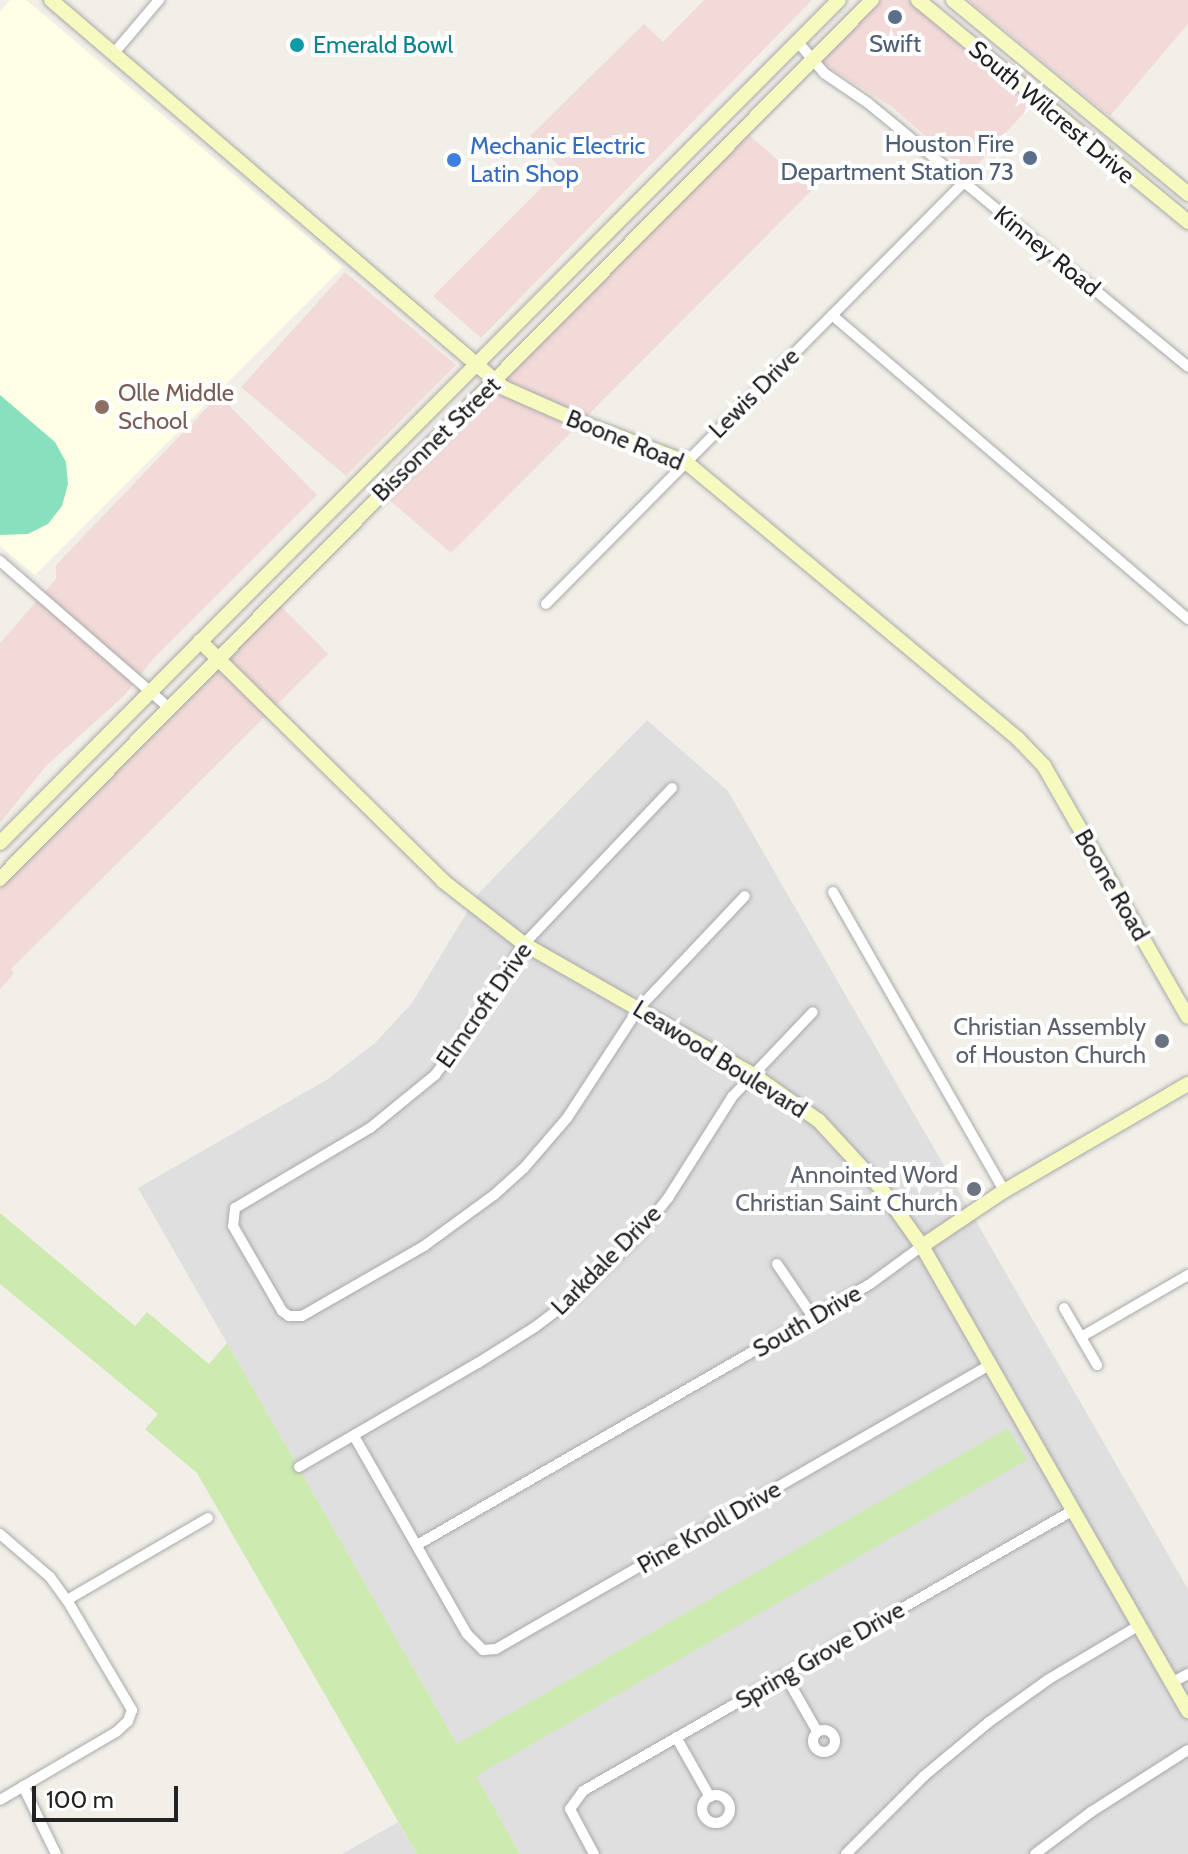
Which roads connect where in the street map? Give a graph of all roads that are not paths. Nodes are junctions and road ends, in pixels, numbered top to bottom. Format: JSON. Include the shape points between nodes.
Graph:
{"nodes":[{"id":1,"x":51,"y":0,"type":"edge"},
{"id":2,"x":159,"y":0,"type":"edge"},
{"id":3,"x":839,"y":0,"type":"edge"},
{"id":4,"x":872,"y":0,"type":"edge"},
{"id":5,"x":918,"y":0,"type":"edge"},
{"id":6,"x":953,"y":0,"type":"edge"},
{"id":7,"x":797,"y":41,"type":"junction"},
{"id":8,"x":114,"y":53,"type":"junction"},
{"id":9,"x":813,"y":61,"type":"junction"},
{"id":10,"x":1072,"y":98,"type":"junction"},
{"id":11,"x":721,"y":118,"type":"junction"},
{"id":12,"x":1060,"y":120,"type":"junction"},
{"id":13,"x":738,"y":136,"type":"junction"},
{"id":14,"x":963,"y":183,"type":"junction"},
{"id":15,"x":1188,"y":194,"type":"edge"},
{"id":16,"x":1188,"y":222,"type":"edge"},
{"id":17,"x":832,"y":315,"type":"junction"},
{"id":18,"x":1186,"y":360,"type":"edge"},
{"id":19,"x":475,"y":364,"type":"junction"},
{"id":20,"x":496,"y":381,"type":"junction"},
{"id":21,"x":686,"y":462,"type":"junction"},
{"id":22,"x":0,"y":561,"type":"edge"},
{"id":23,"x":546,"y":604,"type":"dead end"},
{"id":24,"x":1188,"y":619,"type":"edge"},
{"id":25,"x":200,"y":641,"type":"junction"},
{"id":26,"x":216,"y":658,"type":"junction"},
{"id":27,"x":151,"y":691,"type":"junction"},
{"id":28,"x":168,"y":707,"type":"junction"},
{"id":29,"x":672,"y":788,"type":"dead end"},
{"id":30,"x":22,"y":819,"type":"junction"},
{"id":31,"x":42,"y":836,"type":"junction"},
{"id":32,"x":0,"y":843,"type":"edge"},
{"id":33,"x":0,"y":879,"type":"edge"},
{"id":34,"x":833,"y":892,"type":"dead end"},
{"id":35,"x":745,"y":896,"type":"dead end"},
{"id":36,"x":524,"y":944,"type":"junction"},
{"id":37,"x":639,"y":1008,"type":"junction"},
{"id":38,"x":813,"y":1012,"type":"dead end"},
{"id":39,"x":1188,"y":1017,"type":"edge"},
{"id":40,"x":752,"y":1074,"type":"junction"},
{"id":41,"x":1188,"y":1084,"type":"edge"},
{"id":42,"x":1004,"y":1191,"type":"junction"},
{"id":43,"x":922,"y":1246,"type":"junction"},
{"id":44,"x":777,"y":1264,"type":"dead end"},
{"id":45,"x":1188,"y":1275,"type":"edge"},
{"id":46,"x":1064,"y":1308,"type":"dead end"},
{"id":47,"x":813,"y":1317,"type":"junction"},
{"id":48,"x":1081,"y":1337,"type":"junction"},
{"id":49,"x":1097,"y":1365,"type":"dead end"},
{"id":50,"x":988,"y":1366,"type":"junction"},
{"id":51,"x":354,"y":1436,"type":"junction"},
{"id":52,"x":299,"y":1467,"type":"dead end"},
{"id":53,"x":1072,"y":1511,"type":"junction"},
{"id":54,"x":208,"y":1518,"type":"dead end"},
{"id":55,"x":0,"y":1534,"type":"edge"},
{"id":56,"x":417,"y":1545,"type":"junction"},
{"id":57,"x":67,"y":1600,"type":"junction"},
{"id":58,"x":1138,"y":1626,"type":"junction"},
{"id":59,"x":1188,"y":1674,"type":"edge"},
{"id":60,"x":785,"y":1675,"type":"junction"},
{"id":61,"x":1171,"y":1683,"type":"junction"},
{"id":62,"x":1188,"y":1711,"type":"edge"},
{"id":63,"x":817,"y":1731,"type":"dead end"},
{"id":64,"x":676,"y":1737,"type":"junction"},
{"id":65,"x":1188,"y":1750,"type":"edge"},
{"id":66,"x":23,"y":1786,"type":"junction"},
{"id":67,"x":710,"y":1797,"type":"dead end"},
{"id":68,"x":0,"y":1800,"type":"edge"},
{"id":69,"x":56,"y":1854,"type":"edge"},
{"id":70,"x":594,"y":1854,"type":"edge"},
{"id":71,"x":846,"y":1854,"type":"edge"},
{"id":72,"x":1035,"y":1854,"type":"edge"}],
"edges":[{"from":1,"to":8,"type":"street","name":"Boone Road"},
{"from":2,"to":8,"type":"street"},
{"from":3,"to":7,"type":"street","name":"Bissonnet Street"},
{"from":4,"to":9,"type":"street","name":"Bissonnet Street"},
{"from":5,"to":12,"type":"street","name":"South Wilcrest Drive"},
{"from":6,"to":10,"type":"street","name":"South Wilcrest Drive"},
{"from":7,"to":9,"type":"street","name":"Kinney Road"},
{"from":7,"to":11,"type":"street","name":"Bissonnet Street"},
{"from":8,"to":19,"type":"street","name":"Boone Road"},
{"from":9,"to":13,"type":"street","name":"Bissonnet Street"},
{"from":9,"to":14,"type":"street","name":"Kinney Road"},
{"from":10,"to":12,"type":"street"},
{"from":10,"to":15,"type":"street","name":"South Wilcrest Drive"},
{"from":11,"to":13,"type":"street"},
{"from":11,"to":19,"type":"street","name":"Bissonnet Street"},
{"from":12,"to":16,"type":"street","name":"South Wilcrest Drive"},
{"from":13,"to":20,"type":"street","name":"Bissonnet Street"},
{"from":14,"to":17,"type":"street","name":"Lewis Drive"},
{"from":14,"to":18,"type":"street","name":"Kinney Road"},
{"from":17,"to":21,"type":"street","name":"Lewis Drive"},
{"from":17,"to":24,"type":"street"},
{"from":19,"to":20,"type":"street","name":"Boone Road"},
{"from":19,"to":25,"type":"street","name":"Bissonnet Street"},
{"from":20,"to":21,"type":"street","name":"Boone Road","via":[[588,425]]},
{"from":20,"to":26,"type":"street","name":"Bissonnet Street"},
{"from":21,"to":23,"type":"street","name":"Lewis Drive"},
{"from":21,"to":39,"type":"street","name":"Boone Road","via":[[1044,766]]},
{"from":22,"to":27,"type":"street"},
{"from":25,"to":26,"type":"street","name":"Leawood Boulevard"},
{"from":25,"to":27,"type":"street","name":"Bissonnet Street"},
{"from":26,"to":28,"type":"street","name":"Bissonnet Street"},
{"from":26,"to":36,"type":"street","name":"Leawood Boulevard","via":[[435,873]]},
{"from":27,"to":28,"type":"street"},
{"from":27,"to":30,"type":"street","name":"Bissonnet Street"},
{"from":28,"to":31,"type":"street","name":"Bissonnet Street"},
{"from":29,"to":36,"type":"street","name":"Elmcroft Drive"},
{"from":30,"to":31,"type":"street"},
{"from":30,"to":32,"type":"street","name":"Bissonnet Street"},
{"from":31,"to":33,"type":"street","name":"Bissonnet Street"},
{"from":34,"to":42,"type":"street"},
{"from":35,"to":37,"type":"street"},
{"from":36,"to":37,"type":"street","name":"Leawood Boulevard"},
{"from":36,"to":37,"type":"street","name":"Elmcroft Drive","via":[[435,1075],[370,1128],[235,1208],[233,1226],[289,1316],[302,1316],[462,1222],[524,1168],[567,1118]]},
{"from":37,"to":40,"type":"street","name":"Leawood Boulevard"},
{"from":38,"to":40,"type":"street","name":"Larkdale Drive"},
{"from":40,"to":43,"type":"street","name":"Leawood Boulevard","via":[[819,1121],[880,1187]]},
{"from":40,"to":51,"type":"street","name":"Larkdale Drive","via":[[668,1198],[576,1296],[535,1327]]},
{"from":41,"to":42,"type":"street","name":"South Drive"},
{"from":42,"to":43,"type":"street","name":"South Drive"},
{"from":43,"to":47,"type":"street","name":"South Drive"},
{"from":43,"to":50,"type":"street","name":"Leawood Boulevard"},
{"from":44,"to":47,"type":"street"},
{"from":45,"to":48,"type":"street"},
{"from":46,"to":48,"type":"street"},
{"from":47,"to":56,"type":"street","name":"South Drive"},
{"from":48,"to":49,"type":"street"},
{"from":50,"to":53,"type":"street","name":"Leawood Boulevard"},
{"from":50,"to":56,"type":"street","name":"Pine Knoll Drive","via":[[496,1649],[474,1644]]},
{"from":51,"to":52,"type":"street","name":"Larkdale Drive"},
{"from":51,"to":56,"type":"street","name":"Pine Knoll Drive"},
{"from":53,"to":58,"type":"street","name":"Leawood Boulevard"},
{"from":53,"to":60,"type":"street","name":"Spring Grove Drive"},
{"from":54,"to":57,"type":"street"},
{"from":55,"to":57,"type":"street","via":[[50,1577]]},
{"from":57,"to":66,"type":"street","via":[[132,1710],[128,1721]]},
{"from":58,"to":61,"type":"street","name":"Leawood Boulevard"},
{"from":58,"to":71,"type":"street","via":[[1049,1679],[978,1730]]},
{"from":59,"to":61,"type":"street"},
{"from":60,"to":63,"type":"street"},
{"from":60,"to":64,"type":"street","name":"Spring Grove Drive"},
{"from":61,"to":62,"type":"street","name":"Leawood Boulevard"},
{"from":64,"to":67,"type":"street"},
{"from":64,"to":70,"type":"street","name":"Spring Grove Drive","via":[[583,1791],[573,1803],[570,1809]]},
{"from":65,"to":72,"type":"street"},
{"from":66,"to":68,"type":"street"},
{"from":66,"to":69,"type":"street"}]}
